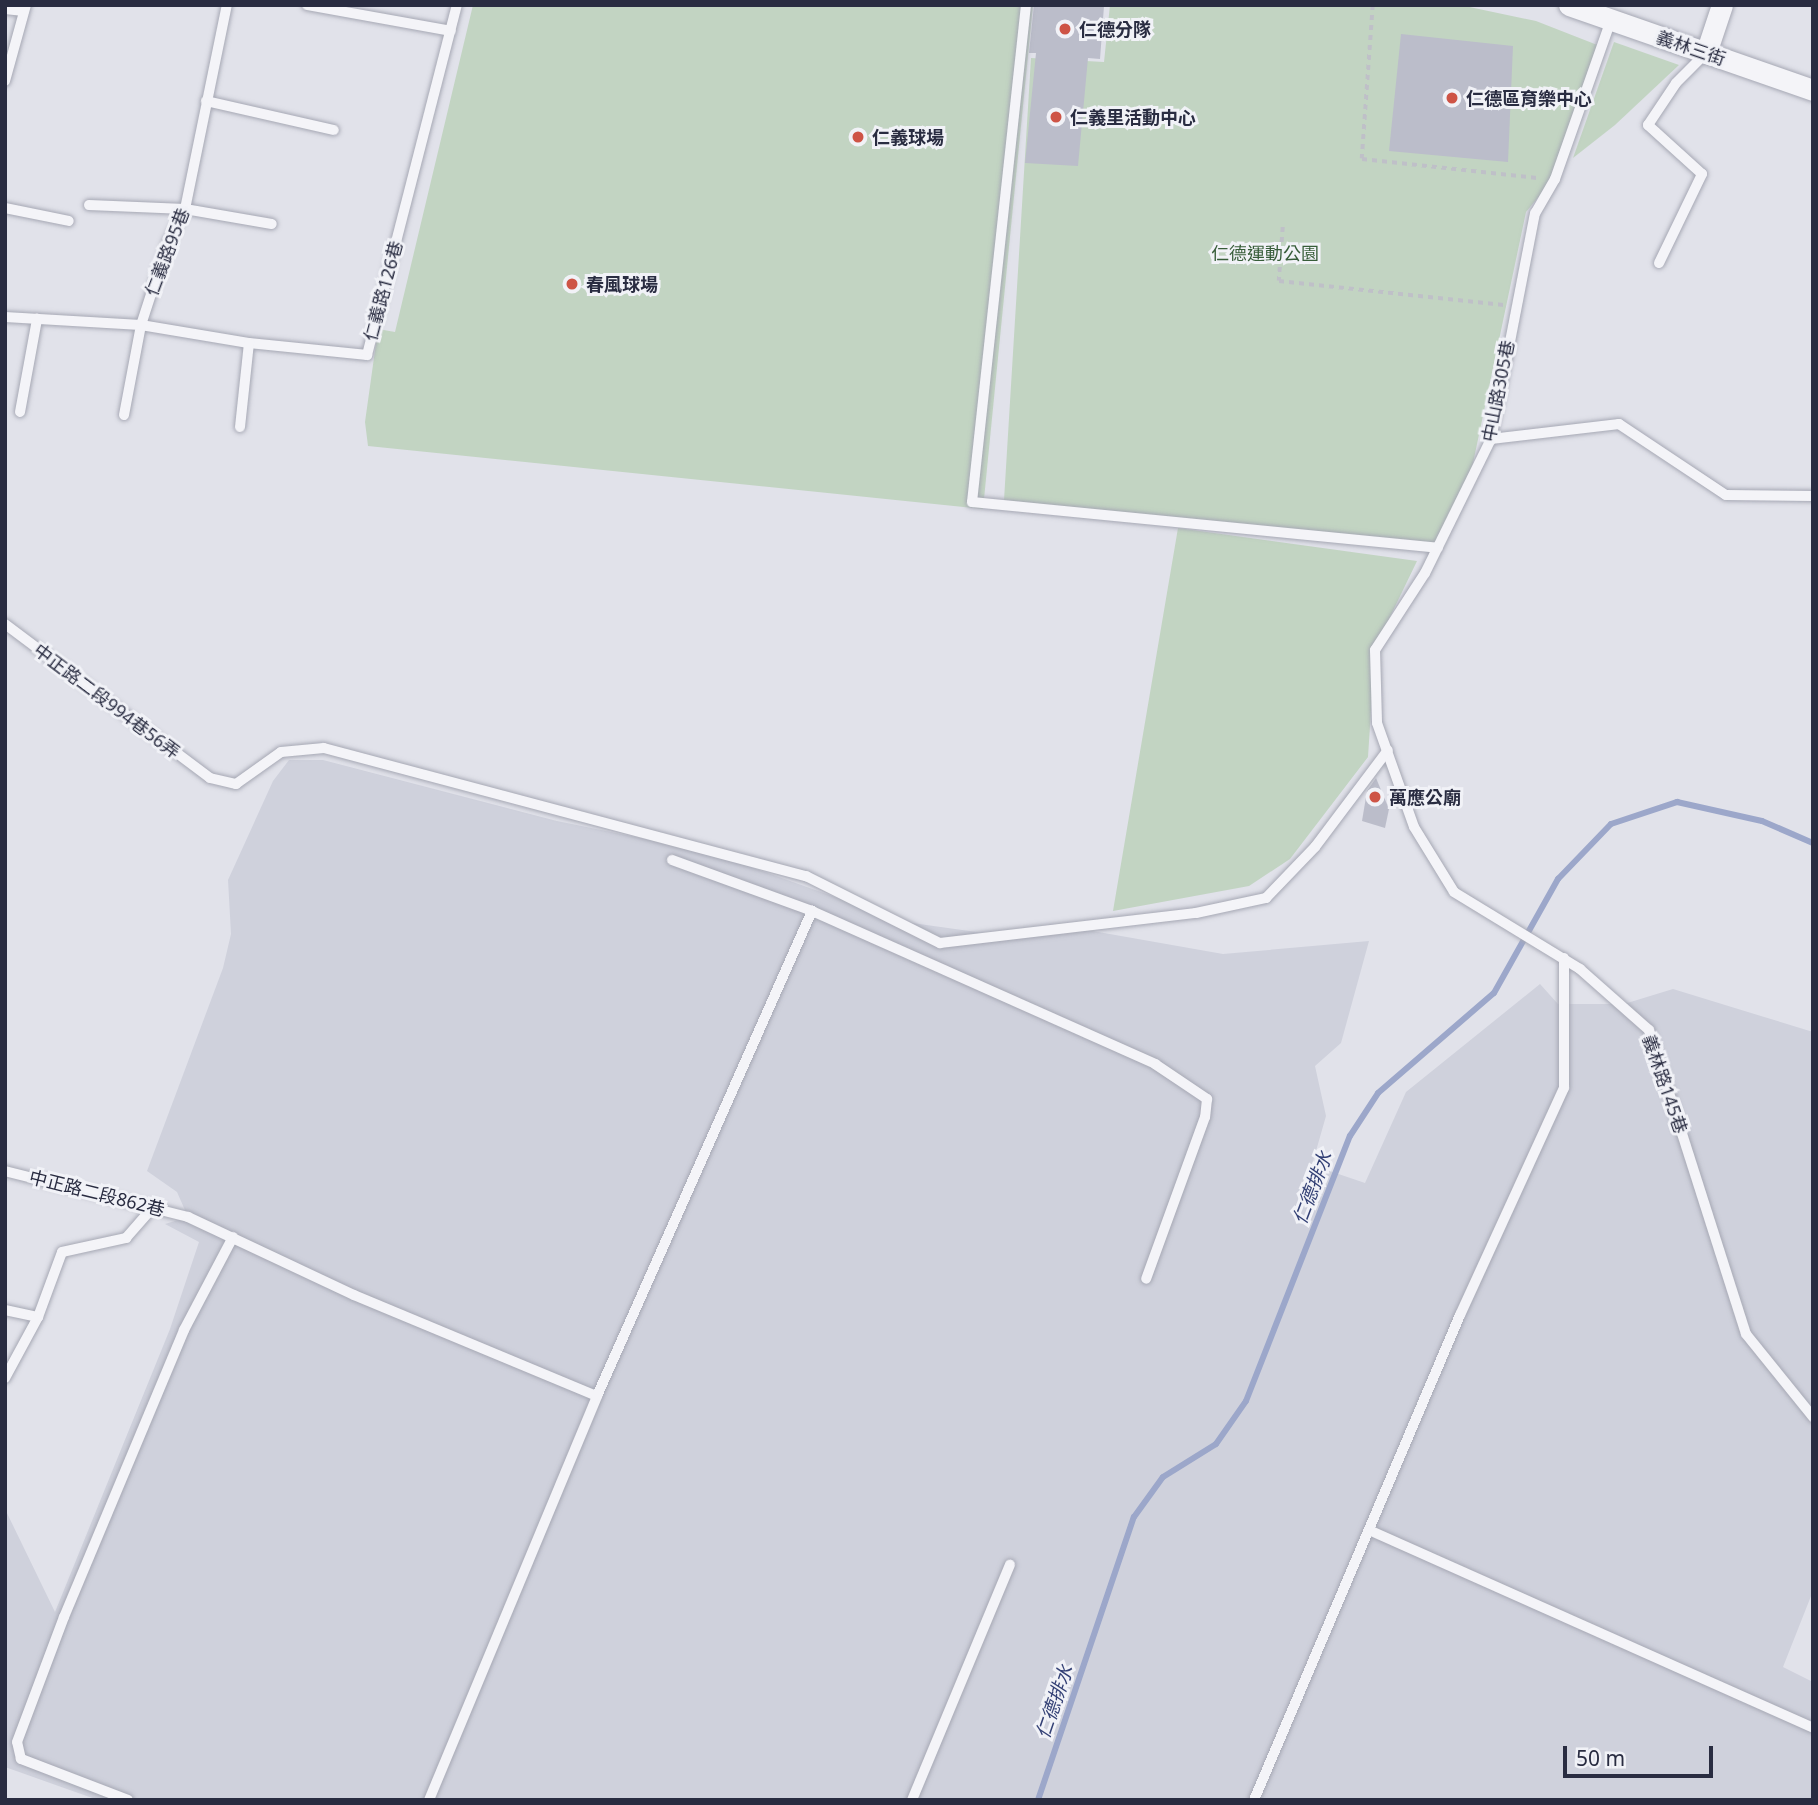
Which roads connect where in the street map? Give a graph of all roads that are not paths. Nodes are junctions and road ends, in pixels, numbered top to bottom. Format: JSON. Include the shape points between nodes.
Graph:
{"nodes":[{"id":1,"x":227,"y":5,"type":"edge"},
{"id":2,"x":307,"y":5,"type":"edge"},
{"id":3,"x":457,"y":5,"type":"edge"},
{"id":4,"x":1026,"y":5,"type":"edge"},
{"id":5,"x":1569,"y":5,"type":"edge"},
{"id":6,"x":1722,"y":5,"type":"edge"},
{"id":7,"x":25,"y":8,"type":"edge"},
{"id":8,"x":5,"y":9,"type":"edge"},
{"id":9,"x":1611,"y":20,"type":"junction"},
{"id":10,"x":451,"y":31,"type":"junction"},
{"id":11,"x":1706,"y":53,"type":"junction"},
{"id":12,"x":5,"y":81,"type":"edge"},
{"id":13,"x":1813,"y":90,"type":"edge"},
{"id":14,"x":206,"y":101,"type":"junction"},
{"id":15,"x":334,"y":130,"type":"dead end"},
{"id":16,"x":89,"y":205,"type":"dead end"},
{"id":17,"x":5,"y":208,"type":"edge"},
{"id":18,"x":185,"y":209,"type":"junction"},
{"id":19,"x":69,"y":220,"type":"dead end"},
{"id":20,"x":272,"y":224,"type":"dead end"},
{"id":21,"x":1659,"y":263,"type":"dead end"},
{"id":22,"x":5,"y":317,"type":"edge"},
{"id":23,"x":37,"y":320,"type":"junction"},
{"id":24,"x":141,"y":325,"type":"junction"},
{"id":25,"x":249,"y":343,"type":"junction"},
{"id":26,"x":19,"y":412,"type":"dead end"},
{"id":27,"x":124,"y":415,"type":"dead end"},
{"id":28,"x":240,"y":427,"type":"dead end"},
{"id":29,"x":1491,"y":439,"type":"junction"},
{"id":30,"x":1813,"y":496,"type":"edge"},
{"id":31,"x":1438,"y":548,"type":"junction"},
{"id":32,"x":5,"y":624,"type":"edge"},
{"id":33,"x":1388,"y":750,"type":"junction"},
{"id":34,"x":672,"y":860,"type":"dead end"},
{"id":35,"x":812,"y":911,"type":"junction"},
{"id":36,"x":1564,"y":958,"type":"junction"},
{"id":37,"x":5,"y":1171,"type":"edge"},
{"id":38,"x":154,"y":1206,"type":"junction"},
{"id":39,"x":233,"y":1237,"type":"junction"},
{"id":40,"x":1146,"y":1279,"type":"dead end"},
{"id":41,"x":5,"y":1310,"type":"edge"},
{"id":42,"x":38,"y":1317,"type":"junction"},
{"id":43,"x":5,"y":1378,"type":"edge"},
{"id":44,"x":597,"y":1396,"type":"junction"},
{"id":45,"x":1813,"y":1417,"type":"edge"},
{"id":46,"x":1369,"y":1530,"type":"junction"},
{"id":47,"x":1010,"y":1565,"type":"dead end"},
{"id":48,"x":1813,"y":1728,"type":"edge"},
{"id":49,"x":128,"y":1800,"type":"edge"},
{"id":50,"x":429,"y":1800,"type":"edge"},
{"id":51,"x":912,"y":1800,"type":"edge"},
{"id":52,"x":1254,"y":1800,"type":"edge"}],
"edges":[{"from":1,"to":14,"type":"lane","name":"仁義路95巷"},
{"from":2,"to":10,"type":"lane"},
{"from":3,"to":10,"type":"lane","name":"仁義路126巷"},
{"from":4,"to":31,"type":"lane","via":[[972,502]]},
{"from":5,"to":9,"type":"street","name":"義林三街"},
{"from":6,"to":11,"type":"street"},
{"from":7,"to":8,"type":"lane"},
{"from":7,"to":12,"type":"lane"},
{"from":9,"to":11,"type":"street","name":"義林三街"},
{"from":9,"to":29,"type":"lane","name":"中山路305巷","via":[[1555,179],[1535,213],[1504,351]]},
{"from":10,"to":25,"type":"lane","name":"仁義路126巷","via":[[367,355]]},
{"from":11,"to":13,"type":"street","name":"義林三街"},
{"from":11,"to":21,"type":"lane","via":[[1676,83],[1648,125],[1702,174]]},
{"from":14,"to":15,"type":"lane"},
{"from":14,"to":18,"type":"lane","name":"仁義路95巷"},
{"from":16,"to":18,"type":"lane"},
{"from":17,"to":19,"type":"lane"},
{"from":18,"to":20,"type":"lane"},
{"from":18,"to":24,"type":"lane","name":"仁義路95巷"},
{"from":22,"to":23,"type":"lane","name":"仁義路126巷"},
{"from":23,"to":24,"type":"lane","name":"仁義路126巷"},
{"from":23,"to":26,"type":"lane"},
{"from":24,"to":25,"type":"lane","name":"仁義路126巷"},
{"from":24,"to":27,"type":"lane","name":"仁義路95巷"},
{"from":25,"to":28,"type":"lane"},
{"from":29,"to":30,"type":"lane","via":[[1619,424],[1726,495]]},
{"from":29,"to":31,"type":"lane","name":"中山路305巷"},
{"from":31,"to":33,"type":"lane","name":"中山路305巷","via":[[1375,650],[1377,723]]},
{"from":32,"to":33,"type":"lane","name":"中正路二段994巷56弄","via":[[210,778],[236,784],[281,752],[324,748],[806,876],[940,943],[1196,913],[1266,898],[1315,847]]},
{"from":33,"to":36,"type":"lane","name":"義林路145巷","via":[[1414,827],[1454,892]]},
{"from":34,"to":35,"type":"lane"},
{"from":35,"to":40,"type":"lane","via":[[1155,1064],[1207,1099],[1205,1117]]},
{"from":35,"to":44,"type":"lane"},
{"from":36,"to":45,"type":"lane","name":"義林路145巷","via":[[1649,1030],[1746,1334]]},
{"from":36,"to":46,"type":"lane","via":[[1564,1088]]},
{"from":37,"to":38,"type":"lane","name":"中正路二段862巷"},
{"from":38,"to":39,"type":"lane","name":"中正路二段862巷"},
{"from":38,"to":42,"type":"lane","via":[[126,1238],[62,1252]]},
{"from":39,"to":44,"type":"lane","name":"中正路二段862巷","via":[[354,1295]]},
{"from":39,"to":49,"type":"lane","via":[[174,1354],[17,1742],[21,1759]]},
{"from":41,"to":42,"type":"lane"},
{"from":42,"to":43,"type":"lane"},
{"from":44,"to":50,"type":"lane"},
{"from":46,"to":48,"type":"lane"},
{"from":46,"to":52,"type":"lane"},
{"from":47,"to":51,"type":"lane"}]}
